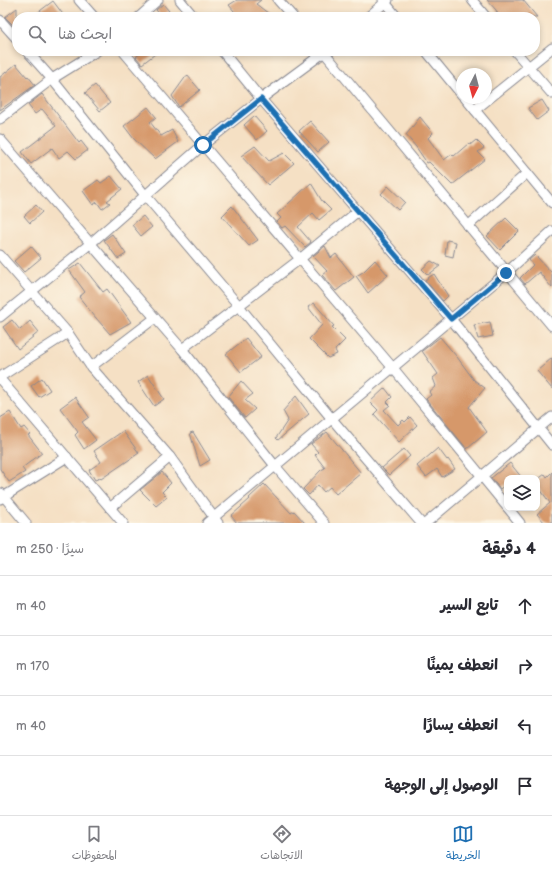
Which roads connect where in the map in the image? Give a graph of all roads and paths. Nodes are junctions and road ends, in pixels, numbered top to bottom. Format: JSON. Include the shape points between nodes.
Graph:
{"nodes":[{"id":1,"x":79,"y":0,"type":"edge"},
{"id":2,"x":158,"y":0,"type":"edge"},
{"id":3,"x":278,"y":0,"type":"edge"},
{"id":4,"x":472,"y":0,"type":"edge"},
{"id":5,"x":182,"y":1,"type":"edge"},
{"id":6,"x":385,"y":1,"type":"edge"},
{"id":7,"x":90,"y":12,"type":"edge"},
{"id":8,"x":145,"y":12,"type":"edge"},
{"id":9,"x":190,"y":12,"type":"edge"},
{"id":10,"x":289,"y":12,"type":"edge"},
{"id":11,"x":373,"y":12,"type":"edge"},
{"id":12,"x":393,"y":12,"type":"edge"},
{"id":13,"x":482,"y":12,"type":"edge"},
{"id":14,"x":0,"y":20,"type":"edge"},
{"id":15,"x":12,"y":34,"type":"edge"},
{"id":16,"x":552,"y":48,"type":"edge"},
{"id":17,"x":31,"y":56,"type":"edge"},
{"id":18,"x":89,"y":56,"type":"edge"},
{"id":19,"x":127,"y":56,"type":"edge"},
{"id":20,"x":226,"y":56,"type":"edge"},
{"id":21,"x":317,"y":56,"type":"edge"},
{"id":22,"x":328,"y":56,"type":"edge"},
{"id":23,"x":430,"y":56,"type":"edge"},
{"id":24,"x":519,"y":56,"type":"edge"},
{"id":25,"x":528,"y":67,"type":"junction"},
{"id":26,"x":52,"y":80,"type":"junction"},
{"id":27,"x":456,"y":88,"type":"edge"},
{"id":28,"x":552,"y":94,"type":"edge"},
{"id":29,"x":261,"y":99,"type":"junction"},
{"id":30,"x":470,"y":104,"type":"edge"},
{"id":31,"x":475,"y":110,"type":"junction"},
{"id":32,"x":0,"y":119,"type":"edge"},
{"id":33,"x":0,"y":139,"type":"edge"},
{"id":34,"x":203,"y":145,"type":"junction"},
{"id":35,"x":527,"y":173,"type":"junction"},
{"id":36,"x":144,"y":195,"type":"junction"},
{"id":37,"x":552,"y":203,"type":"edge"},
{"id":38,"x":358,"y":211,"type":"junction"},
{"id":39,"x":468,"y":226,"type":"junction"},
{"id":40,"x":552,"y":231,"type":"edge"},
{"id":41,"x":91,"y":243,"type":"junction"},
{"id":42,"x":0,"y":255,"type":"edge"},
{"id":43,"x":300,"y":258,"type":"junction"},
{"id":44,"x":506,"y":273,"type":"junction"},
{"id":45,"x":31,"y":291,"type":"junction"},
{"id":46,"x":239,"y":306,"type":"junction"},
{"id":47,"x":0,"y":317,"type":"edge"},
{"id":48,"x":154,"y":318,"type":"junction"},
{"id":49,"x":451,"y":319,"type":"junction"},
{"id":50,"x":552,"y":326,"type":"edge"},
{"id":51,"x":68,"y":333,"type":"junction"},
{"id":52,"x":182,"y":349,"type":"junction"},
{"id":53,"x":90,"y":367,"type":"junction"},
{"id":54,"x":393,"y":368,"type":"junction"},
{"id":55,"x":0,"y":378,"type":"edge"},
{"id":56,"x":552,"y":417,"type":"edge"},
{"id":57,"x":332,"y":419,"type":"junction"},
{"id":58,"x":538,"y":428,"type":"junction"},
{"id":59,"x":552,"y":445,"type":"edge"},
{"id":60,"x":68,"y":457,"type":"junction"},
{"id":61,"x":170,"y":457,"type":"junction"},
{"id":62,"x":276,"y":467,"type":"junction"},
{"id":63,"x":482,"y":476,"type":"junction"},
{"id":64,"x":1,"y":496,"type":"edge"},
{"id":65,"x":504,"y":504,"type":"edge"},
{"id":66,"x":110,"y":508,"type":"junction"},
{"id":67,"x":510,"y":511,"type":"edge"},
{"id":68,"x":213,"y":521,"type":"edge"},
{"id":69,"x":26,"y":523,"type":"edge"},
{"id":70,"x":123,"y":523,"type":"edge"},
{"id":71,"x":324,"y":523,"type":"edge"},
{"id":72,"x":421,"y":523,"type":"edge"},
{"id":73,"x":426,"y":523,"type":"edge"},
{"id":74,"x":520,"y":523,"type":"edge"}],
"edges":[{"from":1,"to":7,"type":"street"},
{"from":2,"to":8,"type":"street"},
{"from":3,"to":10,"type":"street"},
{"from":4,"to":13,"type":"street"},
{"from":5,"to":9,"type":"street"},
{"from":6,"to":11,"type":"street"},
{"from":6,"to":12,"type":"street"},
{"from":14,"to":15,"type":"street"},
{"from":16,"to":25,"type":"street"},
{"from":17,"to":26,"type":"street"},
{"from":18,"to":26,"type":"street"},
{"from":19,"to":34,"type":"street"},
{"from":20,"to":29,"type":"street"},
{"from":21,"to":29,"type":"street"},
{"from":22,"to":39,"type":"street"},
{"from":23,"to":27,"type":"street"},
{"from":24,"to":25,"type":"street"},
{"from":25,"to":28,"type":"street"},
{"from":25,"to":31,"type":"street"},
{"from":26,"to":32,"type":"street"},
{"from":26,"to":36,"type":"street"},
{"from":29,"to":34,"type":"street"},
{"from":29,"to":38,"type":"street"},
{"from":30,"to":31,"type":"street"},
{"from":31,"to":35,"type":"street"},
{"from":33,"to":41,"type":"street"},
{"from":34,"to":36,"type":"street"},
{"from":34,"to":43,"type":"street"},
{"from":35,"to":37,"type":"street"},
{"from":35,"to":39,"type":"street"},
{"from":36,"to":41,"type":"street"},
{"from":36,"to":46,"type":"street"},
{"from":38,"to":43,"type":"street"},
{"from":38,"to":49,"type":"street"},
{"from":39,"to":44,"type":"street"},
{"from":40,"to":44,"type":"street"},
{"from":41,"to":45,"type":"street"},
{"from":41,"to":48,"type":"street"},
{"from":42,"to":45,"type":"street"},
{"from":43,"to":46,"type":"street"},
{"from":43,"to":54,"type":"street"},
{"from":44,"to":49,"type":"street"},
{"from":44,"to":50,"type":"street"},
{"from":45,"to":47,"type":"street"},
{"from":45,"to":51,"type":"street"},
{"from":46,"to":52,"type":"street"},
{"from":46,"to":57,"type":"street"},
{"from":48,"to":52,"type":"street"},
{"from":48,"to":53,"type":"street"},
{"from":49,"to":54,"type":"street"},
{"from":49,"to":58,"type":"street"},
{"from":51,"to":53,"type":"street"},
{"from":51,"to":55,"type":"street"},
{"from":52,"to":62,"type":"street"},
{"from":53,"to":61,"type":"street"},
{"from":54,"to":57,"type":"street"},
{"from":54,"to":63,"type":"street"},
{"from":55,"to":60,"type":"street"},
{"from":56,"to":58,"type":"street"},
{"from":57,"to":62,"type":"street"},
{"from":57,"to":72,"type":"street"},
{"from":58,"to":59,"type":"street"},
{"from":58,"to":63,"type":"street"},
{"from":60,"to":64,"type":"street"},
{"from":60,"to":66,"type":"street"},
{"from":61,"to":66,"type":"street"},
{"from":61,"to":68,"type":"street"},
{"from":62,"to":68,"type":"street"},
{"from":62,"to":71,"type":"street"},
{"from":63,"to":65,"type":"street"},
{"from":63,"to":73,"type":"street"},
{"from":64,"to":69,"type":"street"},
{"from":66,"to":70,"type":"street"},
{"from":67,"to":74,"type":"street"}]}
